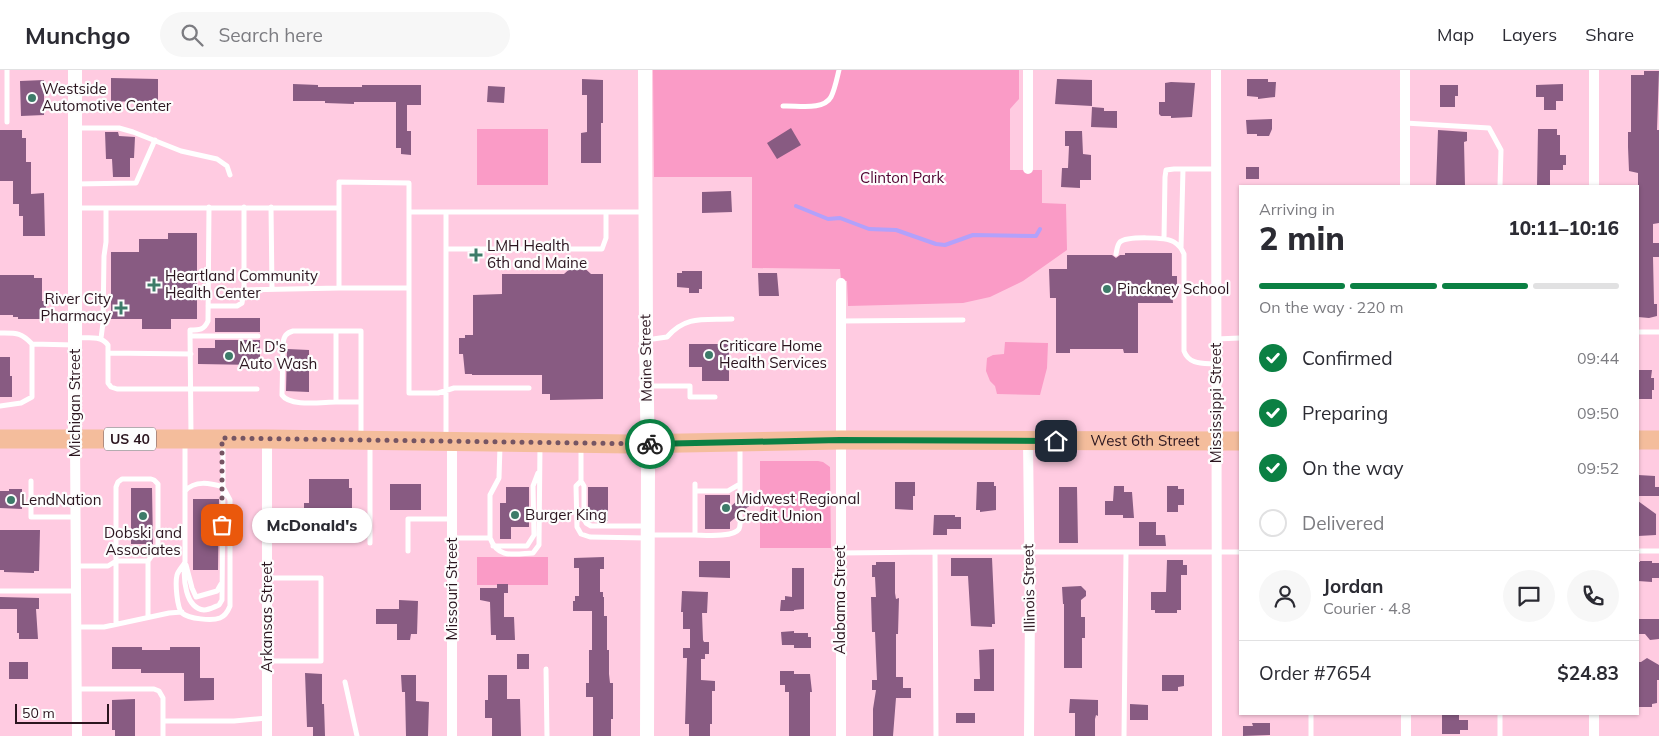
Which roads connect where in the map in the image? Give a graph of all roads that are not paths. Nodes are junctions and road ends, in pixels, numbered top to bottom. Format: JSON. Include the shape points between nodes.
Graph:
{"nodes":[{"id":1,"x":6,"y":70,"type":"edge"},
{"id":2,"x":75,"y":70,"type":"edge"},
{"id":3,"x":645,"y":70,"type":"edge"},
{"id":4,"x":839,"y":70,"type":"edge"},
{"id":5,"x":1028,"y":70,"type":"edge"},
{"id":6,"x":1216,"y":70,"type":"edge"},
{"id":7,"x":1406,"y":70,"type":"edge"},
{"id":8,"x":1594,"y":70,"type":"edge"},
{"id":9,"x":783,"y":106,"type":"dead end"},
{"id":10,"x":7,"y":122,"type":"dead end"},
{"id":11,"x":1405,"y":123,"type":"junction"},
{"id":12,"x":75,"y":128,"type":"junction"},
{"id":13,"x":155,"y":140,"type":"junction"},
{"id":14,"x":1028,"y":168,"type":"dead end"},
{"id":15,"x":1182,"y":169,"type":"junction"},
{"id":16,"x":1216,"y":169,"type":"junction"},
{"id":17,"x":230,"y":175,"type":"dead end"},
{"id":18,"x":75,"y":184,"type":"junction"},
{"id":19,"x":1405,"y":185,"type":"edge"},
{"id":20,"x":1500,"y":185,"type":"edge"},
{"id":21,"x":1594,"y":185,"type":"edge"},
{"id":22,"x":209,"y":207,"type":"junction"},
{"id":23,"x":244,"y":207,"type":"junction"},
{"id":24,"x":271,"y":207,"type":"junction"},
{"id":25,"x":75,"y":208,"type":"junction"},
{"id":26,"x":106,"y":208,"type":"junction"},
{"id":27,"x":339,"y":208,"type":"junction"},
{"id":28,"x":409,"y":212,"type":"junction"},
{"id":29,"x":446,"y":212,"type":"junction"},
{"id":30,"x":606,"y":212,"type":"junction"},
{"id":31,"x":645,"y":212,"type":"junction"},
{"id":32,"x":1164,"y":238,"type":"junction"},
{"id":33,"x":1181,"y":248,"type":"junction"},
{"id":34,"x":446,"y":249,"type":"junction"},
{"id":35,"x":1116,"y":254,"type":"dead end"},
{"id":36,"x":841,"y":284,"type":"dead end"},
{"id":37,"x":339,"y":288,"type":"junction"},
{"id":38,"x":409,"y":288,"type":"junction"},
{"id":39,"x":272,"y":289,"type":"junction"},
{"id":40,"x":244,"y":290,"type":"junction"},
{"id":41,"x":208,"y":306,"type":"junction"},
{"id":42,"x":732,"y":319,"type":"dead end"},
{"id":43,"x":963,"y":320,"type":"dead end"},
{"id":44,"x":841,"y":321,"type":"junction"},
{"id":45,"x":336,"y":331,"type":"junction"},
{"id":46,"x":1639,"y":332,"type":"edge"},
{"id":47,"x":1659,"y":332,"type":"edge"},
{"id":48,"x":0,"y":333,"type":"edge"},
{"id":49,"x":190,"y":336,"type":"junction"},
{"id":50,"x":258,"y":336,"type":"dead end"},
{"id":51,"x":101,"y":338,"type":"junction"},
{"id":52,"x":1239,"y":338,"type":"edge"},
{"id":53,"x":1216,"y":339,"type":"junction"},
{"id":54,"x":646,"y":340,"type":"junction"},
{"id":55,"x":75,"y":341,"type":"junction"},
{"id":56,"x":32,"y":344,"type":"junction"},
{"id":57,"x":108,"y":354,"type":"junction"},
{"id":58,"x":190,"y":354,"type":"junction"},
{"id":59,"x":1216,"y":364,"type":"junction"},
{"id":60,"x":647,"y":386,"type":"junction"},
{"id":61,"x":529,"y":388,"type":"dead end"},
{"id":62,"x":191,"y":389,"type":"junction"},
{"id":63,"x":257,"y":389,"type":"dead end"},
{"id":64,"x":446,"y":390,"type":"junction"},
{"id":65,"x":715,"y":396,"type":"dead end"},
{"id":66,"x":336,"y":402,"type":"junction"},
{"id":67,"x":361,"y":402,"type":"junction"},
{"id":68,"x":0,"y":406,"type":"edge"},
{"id":69,"x":222,"y":438,"type":"junction"},
{"id":70,"x":267,"y":438,"type":"junction"},
{"id":71,"x":0,"y":439,"type":"edge"},
{"id":72,"x":75,"y":439,"type":"junction"},
{"id":73,"x":188,"y":439,"type":"junction"},
{"id":74,"x":366,"y":440,"type":"junction"},
{"id":75,"x":840,"y":440,"type":"junction"},
{"id":76,"x":1639,"y":440,"type":"edge"},
{"id":77,"x":1659,"y":440,"type":"edge"},
{"id":78,"x":1028,"y":441,"type":"junction"},
{"id":79,"x":1216,"y":441,"type":"junction"},
{"id":80,"x":1239,"y":441,"type":"edge"},
{"id":81,"x":449,"y":442,"type":"junction"},
{"id":82,"x":500,"y":442,"type":"junction"},
{"id":83,"x":740,"y":442,"type":"junction"},
{"id":84,"x":540,"y":443,"type":"junction"},
{"id":85,"x":581,"y":444,"type":"junction"},
{"id":86,"x":648,"y":444,"type":"junction"},
{"id":87,"x":540,"y":468,"type":"junction"},
{"id":88,"x":31,"y":481,"type":"dead end"},
{"id":89,"x":581,"y":481,"type":"junction"},
{"id":90,"x":695,"y":484,"type":"dead end"},
{"id":91,"x":740,"y":484,"type":"junction"},
{"id":92,"x":222,"y":487,"type":"junction"},
{"id":93,"x":185,"y":491,"type":"junction"},
{"id":94,"x":695,"y":491,"type":"junction"},
{"id":95,"x":740,"y":498,"type":"dead end"},
{"id":96,"x":740,"y":513,"type":"dead end"},
{"id":97,"x":76,"y":517,"type":"junction"},
{"id":98,"x":452,"y":519,"type":"junction"},
{"id":99,"x":648,"y":533,"type":"junction"},
{"id":100,"x":695,"y":535,"type":"junction"},
{"id":101,"x":452,"y":538,"type":"junction"},
{"id":102,"x":490,"y":538,"type":"junction"},
{"id":103,"x":370,"y":544,"type":"dead end"},
{"id":104,"x":492,"y":546,"type":"junction"},
{"id":105,"x":408,"y":551,"type":"dead end"},
{"id":106,"x":1659,"y":551,"type":"edge"},
{"id":107,"x":935,"y":552,"type":"junction"},
{"id":108,"x":1028,"y":552,"type":"junction"},
{"id":109,"x":1126,"y":552,"type":"junction"},
{"id":110,"x":1216,"y":552,"type":"junction"},
{"id":111,"x":1239,"y":552,"type":"edge"},
{"id":112,"x":1639,"y":552,"type":"edge"},
{"id":113,"x":840,"y":553,"type":"junction"},
{"id":114,"x":148,"y":560,"type":"junction"},
{"id":115,"x":116,"y":561,"type":"junction"},
{"id":116,"x":185,"y":562,"type":"junction"},
{"id":117,"x":76,"y":566,"type":"junction"},
{"id":118,"x":267,"y":578,"type":"junction"},
{"id":119,"x":222,"y":581,"type":"junction"},
{"id":120,"x":0,"y":592,"type":"edge"},
{"id":121,"x":76,"y":592,"type":"junction"},
{"id":122,"x":182,"y":612,"type":"junction"},
{"id":123,"x":148,"y":617,"type":"junction"},
{"id":124,"x":116,"y":624,"type":"junction"},
{"id":125,"x":76,"y":627,"type":"junction"},
{"id":126,"x":267,"y":661,"type":"junction"},
{"id":127,"x":546,"y":669,"type":"dead end"},
{"id":128,"x":345,"y":682,"type":"dead end"},
{"id":129,"x":76,"y":689,"type":"junction"},
{"id":130,"x":1311,"y":715,"type":"edge"},
{"id":131,"x":1406,"y":715,"type":"edge"},
{"id":132,"x":1500,"y":715,"type":"edge"},
{"id":133,"x":1594,"y":715,"type":"edge"},
{"id":134,"x":267,"y":718,"type":"junction"},
{"id":135,"x":163,"y":721,"type":"junction"},
{"id":136,"x":76,"y":736,"type":"edge"},
{"id":137,"x":163,"y":736,"type":"edge"},
{"id":138,"x":267,"y":736,"type":"edge"},
{"id":139,"x":357,"y":736,"type":"edge"},
{"id":140,"x":452,"y":736,"type":"edge"},
{"id":141,"x":546,"y":736,"type":"edge"},
{"id":142,"x":646,"y":736,"type":"edge"},
{"id":143,"x":841,"y":736,"type":"edge"},
{"id":144,"x":936,"y":736,"type":"edge"},
{"id":145,"x":1029,"y":736,"type":"edge"},
{"id":146,"x":1124,"y":736,"type":"edge"},
{"id":147,"x":1217,"y":736,"type":"edge"},
{"id":148,"x":1311,"y":736,"type":"edge"},
{"id":149,"x":1406,"y":736,"type":"edge"},
{"id":150,"x":1500,"y":736,"type":"edge"},
{"id":151,"x":1594,"y":736,"type":"edge"}],
"edges":[{"from":1,"to":10,"type":"lane"},
{"from":2,"to":12,"type":"street","name":"Michigan Street"},
{"from":3,"to":31,"type":"street","name":"Maine Street"},
{"from":4,"to":9,"type":"lane","via":[[826,102]]},
{"from":5,"to":14,"type":"street"},
{"from":6,"to":16,"type":"street","name":"Mississippi Street"},
{"from":7,"to":11,"type":"street"},
{"from":8,"to":21,"type":"street"},
{"from":11,"to":19,"type":"street"},
{"from":11,"to":20,"type":"lane","via":[[1489,128],[1500,150]]},
{"from":12,"to":13,"type":"lane","via":[[119,128]]},
{"from":12,"to":18,"type":"street","name":"Michigan Street"},
{"from":13,"to":17,"type":"lane","via":[[181,151],[217,159],[227,166]]},
{"from":13,"to":18,"type":"lane","via":[[136,183]]},
{"from":15,"to":16,"type":"lane"},
{"from":15,"to":32,"type":"lane","via":[[1166,170],[1164,177]]},
{"from":15,"to":33,"type":"lane"},
{"from":16,"to":53,"type":"street","name":"Mississippi Street"},
{"from":18,"to":25,"type":"street","name":"Michigan Street"},
{"from":22,"to":23,"type":"lane"},
{"from":22,"to":26,"type":"lane"},
{"from":22,"to":41,"type":"lane"},
{"from":23,"to":24,"type":"lane"},
{"from":23,"to":40,"type":"lane"},
{"from":24,"to":27,"type":"lane"},
{"from":24,"to":39,"type":"lane"},
{"from":25,"to":26,"type":"lane"},
{"from":25,"to":55,"type":"street","name":"Michigan Street"},
{"from":26,"to":51,"type":"lane"},
{"from":27,"to":28,"type":"lane","via":[[339,182],[409,183]]},
{"from":27,"to":37,"type":"lane"},
{"from":28,"to":29,"type":"lane"},
{"from":28,"to":38,"type":"lane"},
{"from":29,"to":30,"type":"lane"},
{"from":29,"to":34,"type":"lane"},
{"from":30,"to":31,"type":"lane"},
{"from":30,"to":34,"type":"lane","via":[[606,238],[602,249]]},
{"from":31,"to":54,"type":"street","name":"Maine Street"},
{"from":32,"to":33,"type":"lane"},
{"from":32,"to":35,"type":"lane","via":[[1126,239],[1117,246]]},
{"from":33,"to":59,"type":"lane","via":[[1184,254],[1186,358],[1201,364]]},
{"from":34,"to":64,"type":"lane"},
{"from":36,"to":44,"type":"street","name":"Alabama Street"},
{"from":37,"to":38,"type":"lane"},
{"from":37,"to":39,"type":"lane"},
{"from":38,"to":64,"type":"lane","via":[[409,393]]},
{"from":39,"to":40,"type":"lane"},
{"from":40,"to":41,"type":"lane","via":[[242,303],[237,306]]},
{"from":41,"to":49,"type":"lane","via":[[206,327],[190,330]]},
{"from":42,"to":54,"type":"lane","via":[[691,320],[674,329],[667,338]]},
{"from":43,"to":44,"type":"lane"},
{"from":44,"to":75,"type":"street","name":"Alabama Street"},
{"from":45,"to":66,"type":"lane"},
{"from":45,"to":66,"type":"lane","via":[[287,332],[282,343],[282,395],[285,399]]},
{"from":45,"to":67,"type":"lane","via":[[361,331]]},
{"from":46,"to":47,"type":"lane"},
{"from":48,"to":56,"type":"lane","via":[[24,335]]},
{"from":49,"to":50,"type":"lane"},
{"from":49,"to":58,"type":"lane"},
{"from":51,"to":55,"type":"lane"},
{"from":51,"to":57,"type":"lane","via":[[108,345]]},
{"from":52,"to":53,"type":"lane"},
{"from":53,"to":59,"type":"street","name":"Mississippi Street"},
{"from":54,"to":60,"type":"street","name":"Maine Street"},
{"from":55,"to":56,"type":"lane"},
{"from":55,"to":72,"type":"street","name":"Michigan Street"},
{"from":56,"to":68,"type":"lane","via":[[32,397],[21,403]]},
{"from":57,"to":58,"type":"lane"},
{"from":57,"to":62,"type":"lane","via":[[108,383],[111,387]]},
{"from":58,"to":62,"type":"lane"},
{"from":59,"to":79,"type":"street","name":"Mississippi Street"},
{"from":60,"to":65,"type":"lane","via":[[690,386],[690,397]]},
{"from":60,"to":86,"type":"street","name":"Maine Street"},
{"from":61,"to":64,"type":"lane"},
{"from":62,"to":63,"type":"lane"},
{"from":62,"to":73,"type":"lane"},
{"from":64,"to":81,"type":"lane"},
{"from":66,"to":67,"type":"lane"},
{"from":67,"to":74,"type":"lane"},
{"from":69,"to":70,"type":"highway","name":"West 6th Street","number":"US 40"},
{"from":69,"to":73,"type":"highway","name":"West 6th Street","number":"US 40"},
{"from":69,"to":92,"type":"lane"},
{"from":70,"to":74,"type":"highway","name":"West 6th Street","number":"US 40"},
{"from":70,"to":118,"type":"street","name":"Arkansas Street"},
{"from":71,"to":72,"type":"highway","name":"West 6th Street","number":"US 40"},
{"from":72,"to":73,"type":"highway","name":"West 6th Street","number":"US 40"},
{"from":72,"to":97,"type":"street","name":"Michigan Street"},
{"from":73,"to":93,"type":"lane"},
{"from":74,"to":81,"type":"highway","name":"West 6th Street","number":"US 40"},
{"from":74,"to":103,"type":"lane"},
{"from":75,"to":78,"type":"highway","name":"West 6th Street","number":"US 40"},
{"from":75,"to":83,"type":"highway","name":"West 6th Street","number":"US 40"},
{"from":75,"to":113,"type":"street","name":"Alabama Street"},
{"from":76,"to":77,"type":"highway"},
{"from":78,"to":79,"type":"highway","name":"West 6th Street","number":"US 40"},
{"from":78,"to":108,"type":"street","name":"Illinois Street"},
{"from":79,"to":80,"type":"highway","name":"West 6th Street","number":"US 40"},
{"from":79,"to":110,"type":"street","name":"Mississippi Street"},
{"from":81,"to":82,"type":"highway","name":"West 6th Street","number":"US 40"},
{"from":81,"to":98,"type":"street","name":"Missouri Street"},
{"from":82,"to":84,"type":"highway","name":"West 6th Street","number":"US 40"},
{"from":82,"to":102,"type":"lane","via":[[500,478],[490,495]]},
{"from":83,"to":86,"type":"highway","name":"West 6th Street","number":"US 40"},
{"from":83,"to":91,"type":"lane"},
{"from":84,"to":85,"type":"highway","name":"West 6th Street","number":"US 40"},
{"from":84,"to":87,"type":"lane"},
{"from":85,"to":86,"type":"highway","name":"West 6th Street","number":"US 40"},
{"from":85,"to":89,"type":"lane"},
{"from":86,"to":99,"type":"street","name":"Maine Street"},
{"from":87,"to":104,"type":"lane","via":[[533,486],[534,535],[531,541],[527,546]]},
{"from":87,"to":104,"type":"lane","via":[[540,536],[533,554],[504,554]]},
{"from":88,"to":97,"type":"lane","via":[[31,517]]},
{"from":89,"to":99,"type":"lane","via":[[586,523]]},
{"from":89,"to":99,"type":"lane","via":[[576,486],[576,528],[581,534],[590,538]]},
{"from":90,"to":94,"type":"lane"},
{"from":91,"to":94,"type":"lane","via":[[728,491]]},
{"from":91,"to":95,"type":"lane"},
{"from":92,"to":93,"type":"lane","via":[[205,483]]},
{"from":92,"to":119,"type":"lane"},
{"from":92,"to":122,"type":"lane","via":[[230,500],[230,606],[220,618],[199,618]]},
{"from":93,"to":116,"type":"lane"},
{"from":94,"to":100,"type":"lane"},
{"from":96,"to":100,"type":"lane","via":[[737,532]]},
{"from":97,"to":117,"type":"street","name":"Michigan Street"},
{"from":98,"to":101,"type":"street","name":"Missouri Street"},
{"from":98,"to":105,"type":"lane","via":[[408,519]]},
{"from":99,"to":100,"type":"lane"},
{"from":99,"to":142,"type":"street","name":"Maine Street"},
{"from":101,"to":102,"type":"lane"},
{"from":101,"to":140,"type":"street","name":"Missouri Street"},
{"from":102,"to":104,"type":"lane"},
{"from":106,"to":112,"type":"lane"},
{"from":107,"to":108,"type":"lane"},
{"from":107,"to":113,"type":"lane"},
{"from":107,"to":144,"type":"lane"},
{"from":108,"to":109,"type":"lane"},
{"from":108,"to":145,"type":"street","name":"Illinois Street"},
{"from":109,"to":110,"type":"lane"},
{"from":109,"to":146,"type":"lane"},
{"from":110,"to":111,"type":"lane"},
{"from":110,"to":147,"type":"street","name":"Mississippi Street"},
{"from":113,"to":143,"type":"street","name":"Alabama Street"},
{"from":114,"to":115,"type":"lane"},
{"from":114,"to":115,"type":"lane","via":[[158,547],[158,484],[151,480],[122,480],[118,482]]},
{"from":114,"to":123,"type":"lane"},
{"from":115,"to":117,"type":"lane","via":[[108,566]]},
{"from":115,"to":124,"type":"lane"},
{"from":116,"to":119,"type":"lane","via":[[196,597],[217,592]]},
{"from":116,"to":119,"type":"lane","via":[[185,585],[197,608],[203,610],[219,605]]},
{"from":116,"to":122,"type":"lane","via":[[177,575],[177,602]]},
{"from":117,"to":121,"type":"street","name":"Michigan Street"},
{"from":118,"to":126,"type":"street","name":"Arkansas Street"},
{"from":118,"to":126,"type":"lane","via":[[321,578],[322,661]]},
{"from":120,"to":121,"type":"lane"},
{"from":121,"to":125,"type":"street","name":"Michigan Street"},
{"from":122,"to":123,"type":"lane"},
{"from":123,"to":124,"type":"lane"},
{"from":124,"to":125,"type":"lane"},
{"from":125,"to":129,"type":"street","name":"Michigan Street"},
{"from":126,"to":134,"type":"street","name":"Arkansas Street"},
{"from":127,"to":141,"type":"lane"},
{"from":128,"to":139,"type":"lane"},
{"from":129,"to":135,"type":"lane","via":[[154,689],[163,698]]},
{"from":129,"to":136,"type":"street","name":"Michigan Street"},
{"from":130,"to":148,"type":"lane"},
{"from":131,"to":149,"type":"street"},
{"from":132,"to":150,"type":"lane"},
{"from":133,"to":151,"type":"street"},
{"from":134,"to":135,"type":"lane"},
{"from":134,"to":138,"type":"street","name":"Arkansas Street"},
{"from":135,"to":137,"type":"lane"}]}
